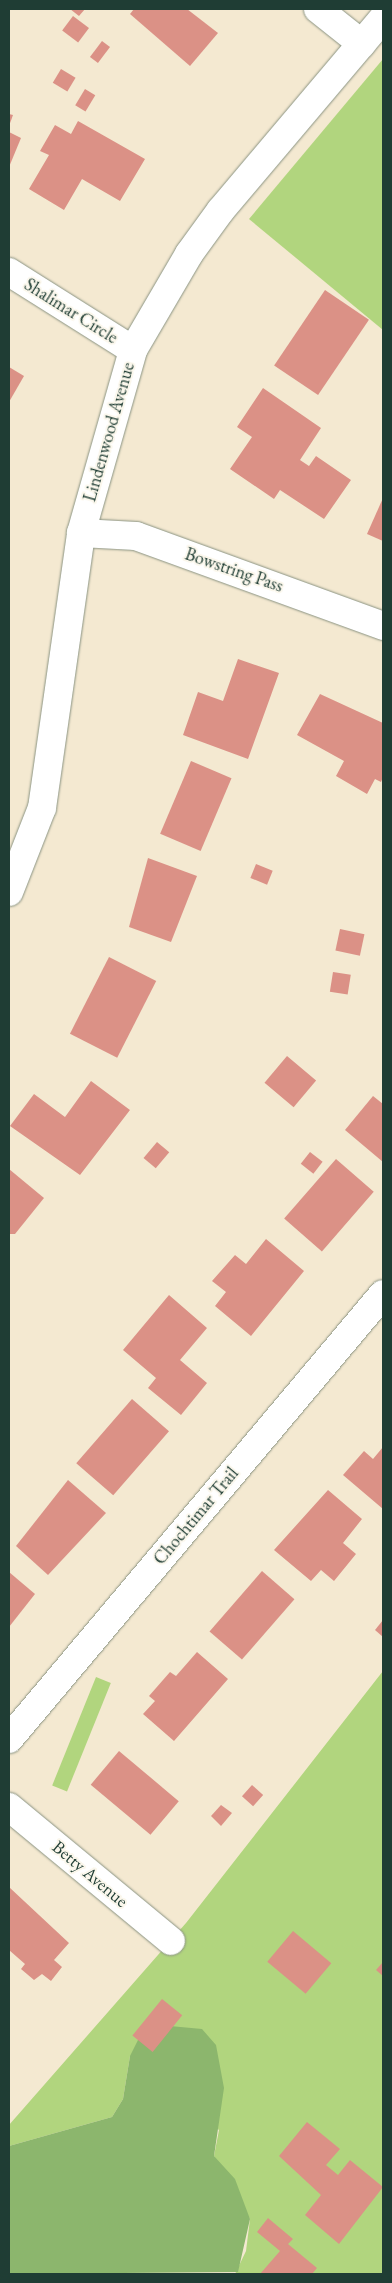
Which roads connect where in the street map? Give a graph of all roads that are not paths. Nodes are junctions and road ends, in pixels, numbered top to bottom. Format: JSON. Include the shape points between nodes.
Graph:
{"nodes":[{"id":1,"x":318,"y":9,"type":"edge"},
{"id":2,"x":383,"y":18,"type":"edge"},
{"id":3,"x":362,"y":44,"type":"junction"},
{"id":4,"x":9,"y":272,"type":"edge"},
{"id":5,"x":132,"y":350,"type":"junction"},
{"id":6,"x":81,"y":533,"type":"junction"},
{"id":7,"x":383,"y":626,"type":"edge"},
{"id":8,"x":9,"y":892,"type":"edge"},
{"id":9,"x":383,"y":1294,"type":"edge"},
{"id":10,"x":9,"y":1739,"type":"edge"},
{"id":11,"x":9,"y":1807,"type":"edge"},
{"id":12,"x":171,"y":1941,"type":"dead end"}],
"edges":[{"from":1,"to":3,"type":"street"},
{"from":2,"to":3,"type":"street","name":"Lindenwood Avenue"},
{"from":3,"to":5,"type":"street","name":"Lindenwood Avenue","via":[[221,210],[189,254]]},
{"from":4,"to":5,"type":"street","name":"Shalimar Circle"},
{"from":5,"to":6,"type":"street","name":"Lindenwood Avenue"},
{"from":6,"to":7,"type":"street","name":"Bowstring Pass","via":[[138,537]]},
{"from":6,"to":8,"type":"street","name":"Lindenwood Avenue","via":[[42,808]]},
{"from":9,"to":10,"type":"street","name":"Chochtimar Trail"},
{"from":11,"to":12,"type":"street","name":"Betty Avenue"}]}
